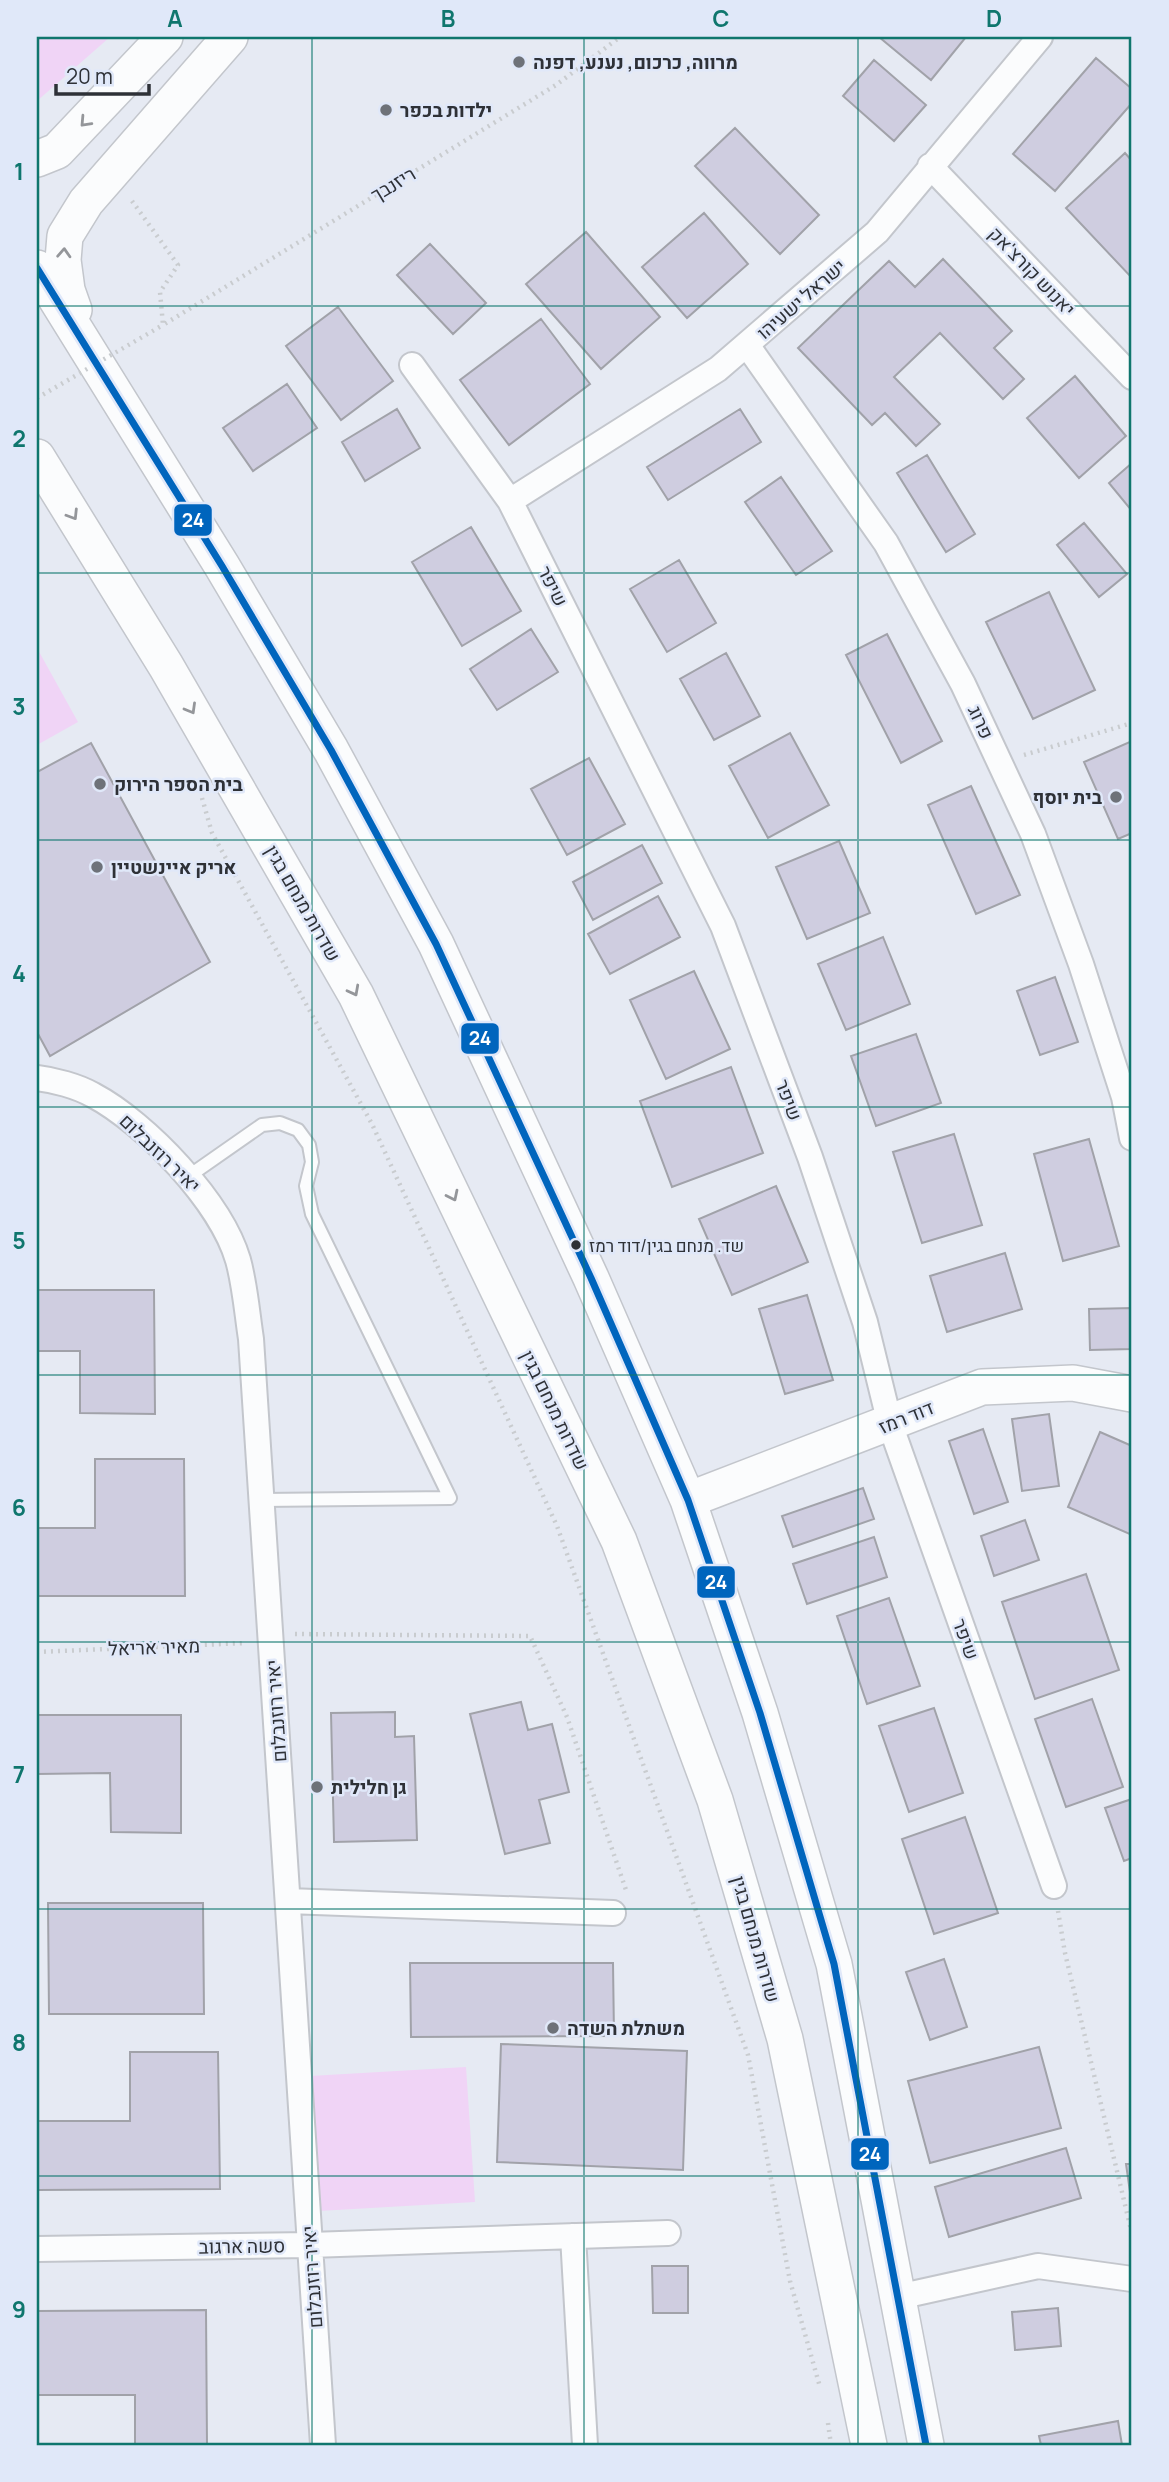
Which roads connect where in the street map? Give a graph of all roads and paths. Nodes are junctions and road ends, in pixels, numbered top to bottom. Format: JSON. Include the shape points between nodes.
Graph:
{"nodes":[{"id":1,"x":165,"y":37,"type":"edge"},
{"id":2,"x":230,"y":37,"type":"edge"},
{"id":3,"x":620,"y":37,"type":"edge"},
{"id":4,"x":1040,"y":37,"type":"edge"},
{"id":5,"x":37,"y":159,"type":"edge"},
{"id":6,"x":930,"y":166,"type":"junction"},
{"id":7,"x":111,"y":172,"type":"junction"},
{"id":8,"x":37,"y":268,"type":"edge"},
{"id":9,"x":163,"y":325,"type":"junction"},
{"id":10,"x":85,"y":343,"type":"junction"},
{"id":11,"x":747,"y":345,"type":"junction"},
{"id":12,"x":412,"y":365,"type":"dead end"},
{"id":13,"x":1132,"y":377,"type":"edge"},
{"id":14,"x":37,"y":398,"type":"edge"},
{"id":15,"x":37,"y":457,"type":"edge"},
{"id":16,"x":510,"y":501,"type":"junction"},
{"id":17,"x":1132,"y":723,"type":"edge"},
{"id":18,"x":1000,"y":762,"type":"junction"},
{"id":19,"x":201,"y":794,"type":"dead end"},
{"id":20,"x":37,"y":1077,"type":"edge"},
{"id":21,"x":1132,"y":1138,"type":"edge"},
{"id":22,"x":188,"y":1176,"type":"junction"},
{"id":23,"x":1132,"y":1394,"type":"edge"},
{"id":24,"x":890,"y":1424,"type":"junction"},
{"id":25,"x":262,"y":1500,"type":"junction"},
{"id":26,"x":688,"y":1500,"type":"junction"},
{"id":27,"x":274,"y":1648,"type":"junction"},
{"id":28,"x":37,"y":1652,"type":"edge"},
{"id":29,"x":1054,"y":1886,"type":"joint"},
{"id":30,"x":288,"y":1901,"type":"junction"},
{"id":31,"x":621,"y":1905,"type":"joint"},
{"id":32,"x":668,"y":2233,"type":"dead end"},
{"id":33,"x":1132,"y":2234,"type":"edge"},
{"id":34,"x":573,"y":2236,"type":"junction"},
{"id":35,"x":310,"y":2245,"type":"junction"},
{"id":36,"x":37,"y":2249,"type":"edge"},
{"id":37,"x":1132,"y":2279,"type":"edge"},
{"id":38,"x":898,"y":2297,"type":"junction"},
{"id":39,"x":821,"y":2388,"type":"dead end"},
{"id":40,"x":826,"y":2413,"type":"dead end"},
{"id":41,"x":323,"y":2445,"type":"edge"},
{"id":42,"x":584,"y":2445,"type":"edge"},
{"id":43,"x":831,"y":2445,"type":"edge"},
{"id":44,"x":869,"y":2445,"type":"edge"},
{"id":45,"x":926,"y":2445,"type":"edge"}],
"edges":[{"from":1,"to":5,"type":"main road","one_way":true,"via":[[57,151]]},
{"from":2,"to":7,"type":"main road"},
{"from":3,"to":9,"type":"path","name":"ריזנבך","via":[[556,85]]},
{"from":4,"to":6,"type":"street","name":"ישראל ישעיהו"},
{"from":6,"to":11,"type":"street","name":"ישראל ישעיהו","via":[[877,233]]},
{"from":6,"to":13,"type":"street","name":"יאנוש קורצ'אק"},
{"from":7,"to":9,"type":"path","via":[[178,264],[160,292]]},
{"from":10,"to":7,"type":"main road","one_way":true,"via":[[67,290],[65,236]]},
{"from":8,"to":10,"type":"main road"},
{"from":9,"to":14,"type":"path","name":"ריזנבך","bridge":true},
{"from":10,"to":26,"type":"main road","via":[[331,750],[436,944]]},
{"from":11,"to":16,"type":"street","name":"ישראל ישעיהו","via":[[718,369]]},
{"from":11,"to":18,"type":"street","name":"פרוג","via":[[886,543]]},
{"from":12,"to":16,"type":"street","name":"שיפר"},
{"from":15,"to":44,"type":"main road","name":"שדרות מנחם בגין","one_way":true,"via":[[166,666],[356,995],[619,1541],[715,1800],[785,2039]]},
{"from":16,"to":24,"type":"street","name":"שיפר","via":[[723,926],[810,1157],[865,1322]]},
{"from":17,"to":18,"type":"path"},
{"from":18,"to":21,"type":"street","name":"פרוג","via":[[1033,834],[1081,964],[1124,1097]]},
{"from":19,"to":39,"type":"path","via":[[212,833],[372,1124],[557,1527],[748,2055],[790,2281]]},
{"from":20,"to":22,"type":"street","name":"יאיר רוזנבלום","via":[[92,1094],[130,1120]]},
{"from":22,"to":25,"type":"street","name":"יאיר רוזנבלום","via":[[220,1217],[237,1260],[251,1339]]},
{"from":22,"to":25,"type":"lane","via":[[262,1125],[298,1130],[311,1153],[306,1186],[312,1214],[450,1498]]},
{"from":23,"to":24,"type":"main road","name":"דוד רמז","via":[[1073,1383],[982,1387]]},
{"from":24,"to":26,"type":"main road","name":"דוד רמז"},
{"from":24,"to":29,"type":"street","name":"שיפר"},
{"from":25,"to":27,"type":"street","name":"יאיר רוזנבלום"},
{"from":26,"to":38,"type":"main road","via":[[760,1713],[834,1964]]},
{"from":27,"to":28,"type":"path","name":"מאיר אריאל"},
{"from":27,"to":30,"type":"street","name":"יאיר רוזנבלום"},
{"from":27,"to":31,"type":"path","name":"מאיר אריאל","via":[[530,1636],[567,1717]]},
{"from":29,"to":33,"type":"path","via":[[1065,1953]]},
{"from":30,"to":31,"type":"street"},
{"from":30,"to":35,"type":"street","name":"יאיר רוזנבלום"},
{"from":32,"to":34,"type":"street","name":"סשה ארגוב"},
{"from":34,"to":35,"type":"street","name":"סשה ארגוב"},
{"from":34,"to":42,"type":"street"},
{"from":35,"to":36,"type":"street","name":"סשה ארגוב"},
{"from":35,"to":41,"type":"street","name":"יאיר רוזנבלום"},
{"from":37,"to":38,"type":"street","via":[[1038,2266]]},
{"from":38,"to":45,"type":"main road"},
{"from":40,"to":43,"type":"path"}]}
